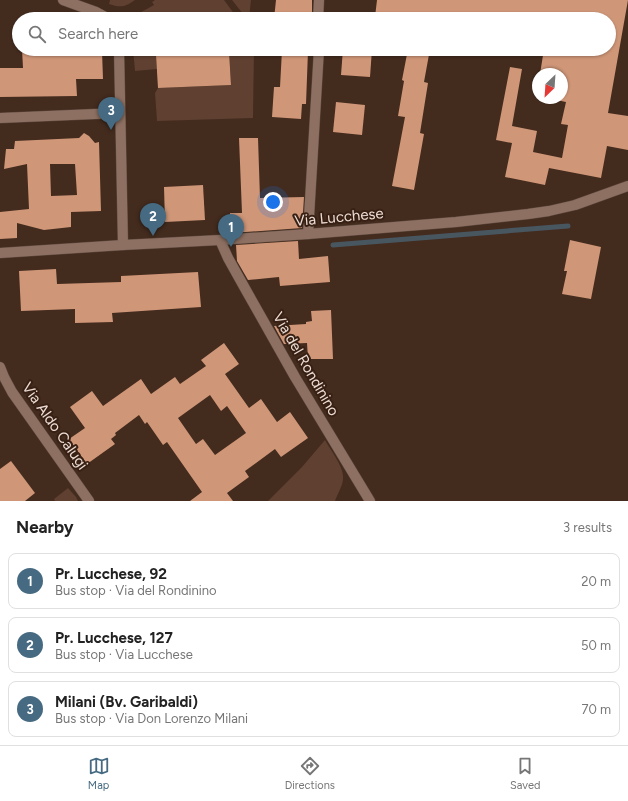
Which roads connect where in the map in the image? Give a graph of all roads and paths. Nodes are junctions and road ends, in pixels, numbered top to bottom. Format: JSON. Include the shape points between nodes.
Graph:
{"nodes":[{"id":1,"x":63,"y":0,"type":"edge"},
{"id":2,"x":319,"y":0,"type":"edge"},
{"id":3,"x":96,"y":12,"type":"edge"},
{"id":4,"x":318,"y":12,"type":"edge"},
{"id":5,"x":119,"y":56,"type":"edge"},
{"id":6,"x":319,"y":56,"type":"edge"},
{"id":7,"x":119,"y":113,"type":"junction"},
{"id":8,"x":0,"y":118,"type":"edge"},
{"id":9,"x":628,"y":186,"type":"edge"},
{"id":10,"x":308,"y":234,"type":"junction"},
{"id":11,"x":220,"y":240,"type":"junction"},
{"id":12,"x":123,"y":245,"type":"junction"},
{"id":13,"x":0,"y":253,"type":"edge"},
{"id":14,"x":0,"y":367,"type":"edge"},
{"id":15,"x":89,"y":501,"type":"edge"},
{"id":16,"x":370,"y":501,"type":"edge"}],
"edges":[{"from":1,"to":3,"type":"street"},
{"from":2,"to":4,"type":"street"},
{"from":5,"to":7,"type":"street"},
{"from":6,"to":10,"type":"street"},
{"from":7,"to":8,"type":"street"},
{"from":7,"to":12,"type":"street"},
{"from":9,"to":10,"type":"street","name":"Via Lucchese","via":[[575,206],[549,211],[456,222]]},
{"from":10,"to":11,"type":"street","name":"Via Lucchese"},
{"from":11,"to":12,"type":"street","name":"Via Lucchese"},
{"from":11,"to":16,"type":"street","name":"Via del Rondinino","via":[[243,285]]},
{"from":12,"to":13,"type":"street","name":"Via Lucchese"},
{"from":14,"to":15,"type":"street","name":"Via Aldo Calugi","via":[[12,392]]}]}
